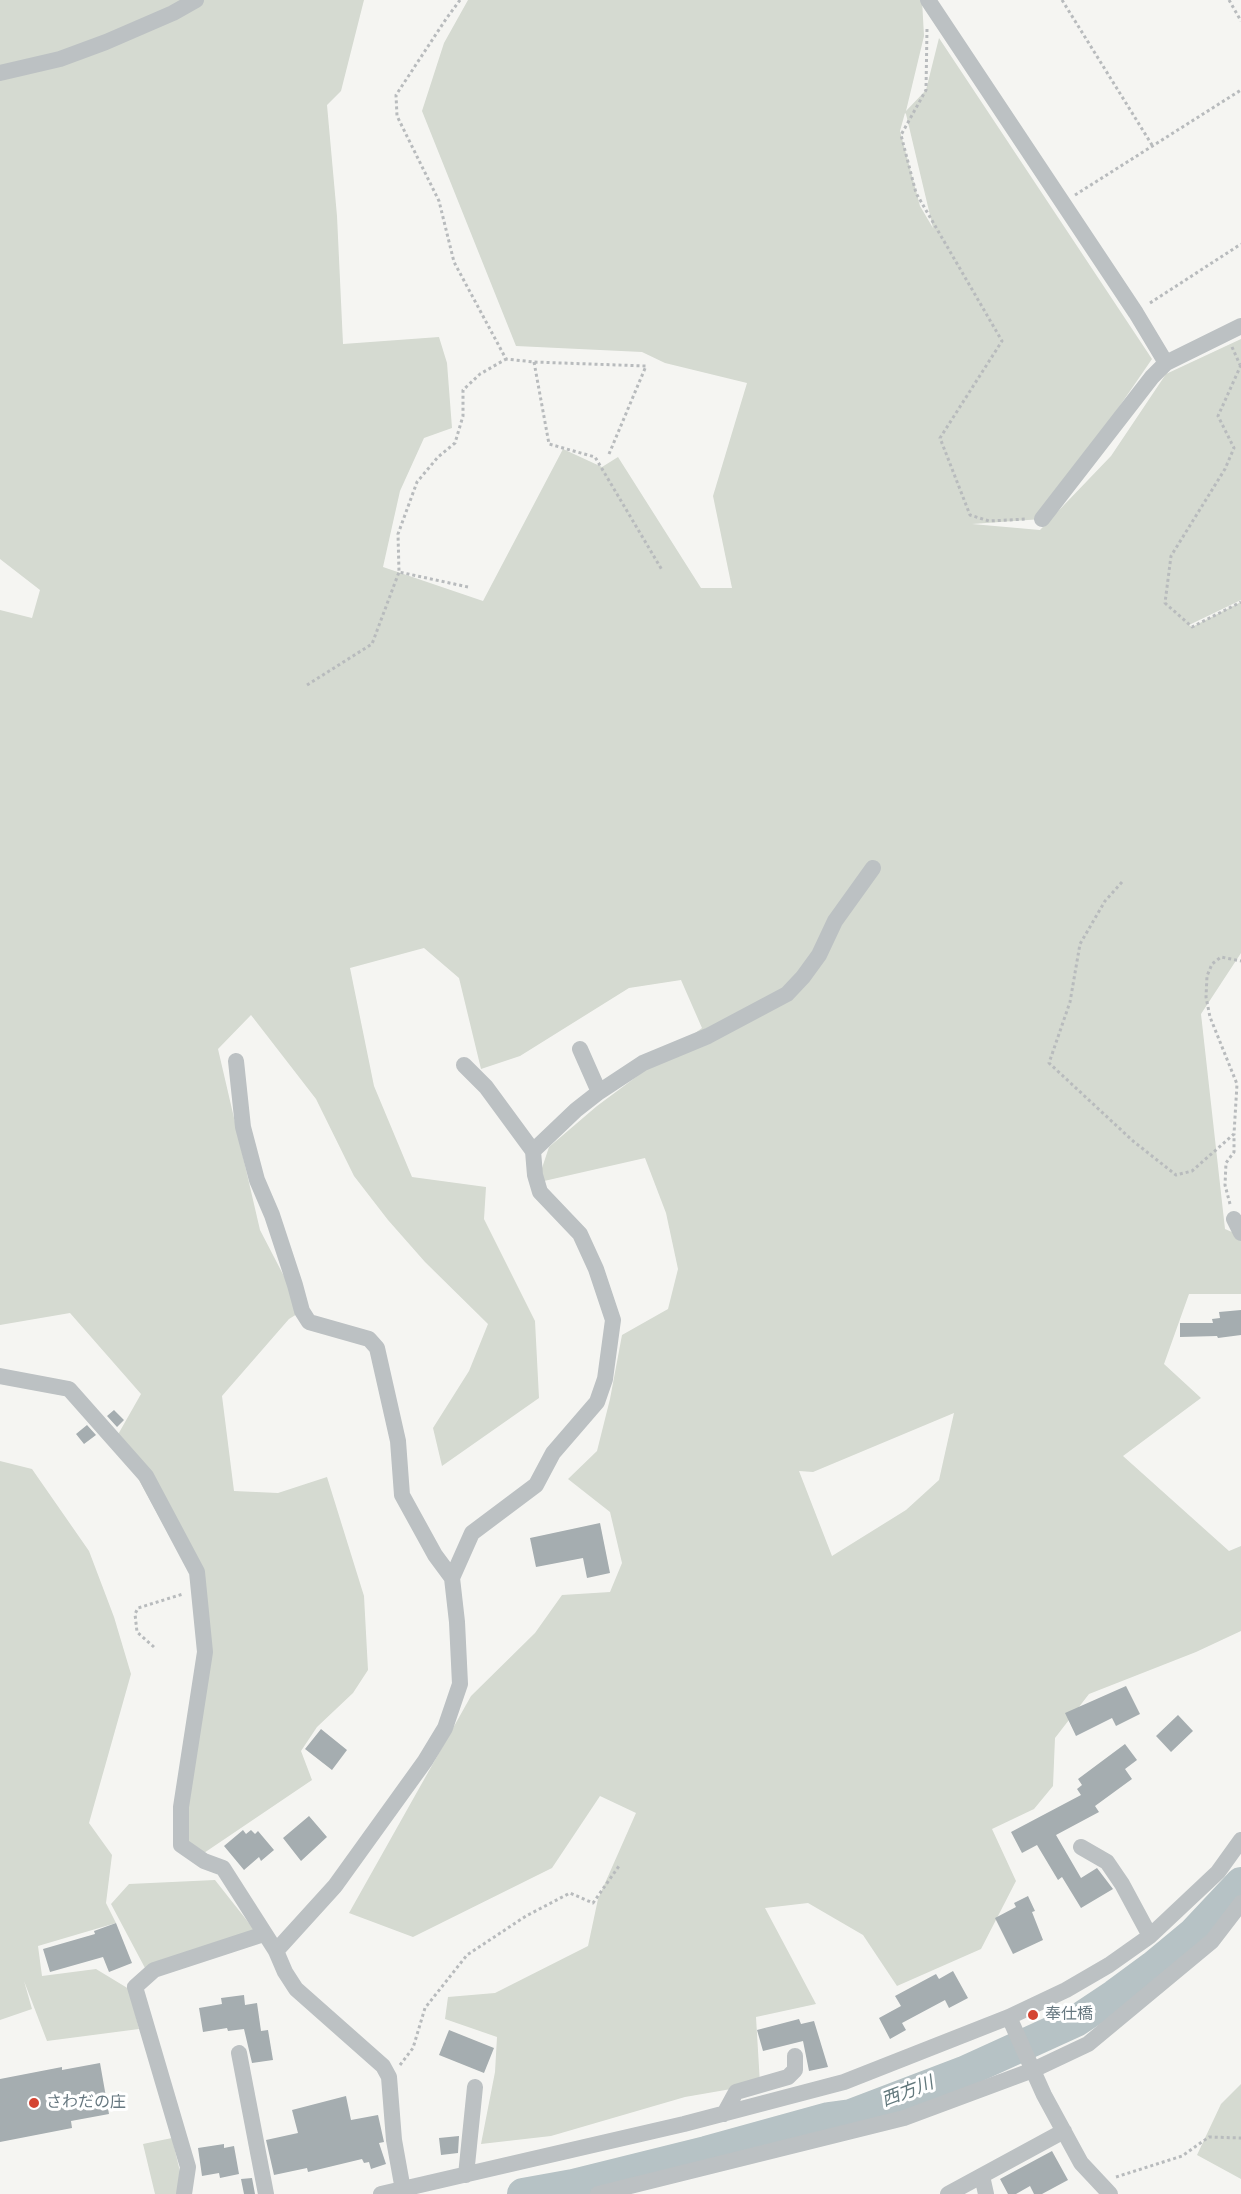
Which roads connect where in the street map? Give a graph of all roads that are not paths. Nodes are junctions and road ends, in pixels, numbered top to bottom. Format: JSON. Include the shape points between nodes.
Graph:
{"nodes":[{"id":1,"x":196,"y":0,"type":"edge"},
{"id":2,"x":928,"y":0,"type":"edge"},
{"id":3,"x":0,"y":73,"type":"edge"},
{"id":4,"x":1241,"y":327,"type":"edge"},
{"id":5,"x":1166,"y":363,"type":"junction"},
{"id":6,"x":1042,"y":519,"type":"road end"},
{"id":7,"x":873,"y":868,"type":"dead end"},
{"id":8,"x":580,"y":1049,"type":"dead end"},
{"id":9,"x":236,"y":1061,"type":"dead end"},
{"id":10,"x":464,"y":1065,"type":"dead end"},
{"id":11,"x":599,"y":1092,"type":"junction"},
{"id":12,"x":533,"y":1151,"type":"junction"},
{"id":13,"x":0,"y":1376,"type":"edge"},
{"id":14,"x":452,"y":1578,"type":"junction"},
{"id":15,"x":1241,"y":1840,"type":"edge"},
{"id":16,"x":1081,"y":1847,"type":"dead end"},
{"id":17,"x":1241,"y":1903,"type":"edge"},
{"id":18,"x":264,"y":1934,"type":"junction"},
{"id":19,"x":1150,"y":1936,"type":"junction"},
{"id":20,"x":276,"y":1951,"type":"junction"},
{"id":21,"x":1011,"y":2023,"type":"junction"},
{"id":22,"x":239,"y":2053,"type":"dead end"},
{"id":23,"x":795,"y":2056,"type":"dead end"},
{"id":24,"x":1031,"y":2068,"type":"junction"},
{"id":25,"x":475,"y":2087,"type":"dead end"},
{"id":26,"x":724,"y":2114,"type":"junction"},
{"id":27,"x":1064,"y":2132,"type":"junction"},
{"id":28,"x":466,"y":2175,"type":"junction"},
{"id":29,"x":982,"y":2176,"type":"junction"},
{"id":30,"x":1105,"y":2188,"type":"edge"},
{"id":31,"x":403,"y":2190,"type":"junction"},
{"id":32,"x":184,"y":2194,"type":"edge"},
{"id":33,"x":266,"y":2194,"type":"edge"},
{"id":34,"x":381,"y":2194,"type":"edge"},
{"id":35,"x":598,"y":2194,"type":"edge"},
{"id":36,"x":948,"y":2194,"type":"edge"},
{"id":37,"x":986,"y":2194,"type":"edge"}],
"edges":[{"from":1,"to":3,"type":"street","via":[[173,14],[97,46]]},
{"from":2,"to":5,"type":"street"},
{"from":4,"to":5,"type":"street"},
{"from":5,"to":6,"type":"street"},
{"from":7,"to":11,"type":"street","via":[[834,921],[819,955],[787,994],[708,1036],[643,1063]]},
{"from":8,"to":11,"type":"street"},
{"from":9,"to":14,"type":"street","via":[[243,1127],[254,1170],[302,1311],[309,1322],[368,1339],[377,1348],[398,1441],[402,1495],[435,1556]]},
{"from":10,"to":12,"type":"street"},
{"from":11,"to":12,"type":"street"},
{"from":12,"to":14,"type":"street","via":[[540,1192],[580,1234],[613,1320],[605,1379],[597,1402],[554,1452],[536,1485],[472,1533]]},
{"from":13,"to":18,"type":"street","via":[[69,1389],[146,1476],[197,1572],[205,1652],[181,1807],[181,1845],[223,1868]]},
{"from":14,"to":20,"type":"street","via":[[460,1684],[448,1721],[425,1761],[335,1886]]},
{"from":15,"to":19,"type":"street","via":[[1218,1872]]},
{"from":16,"to":19,"type":"street","via":[[1107,1862]]},
{"from":17,"to":24,"type":"street","via":[[1212,1941],[1088,2044]]},
{"from":18,"to":20,"type":"street"},
{"from":18,"to":32,"type":"street","via":[[154,1970],[135,1987],[188,2167]]},
{"from":19,"to":21,"type":"street"},
{"from":20,"to":31,"type":"street","via":[[296,1989],[383,2066],[389,2078]]},
{"from":21,"to":24,"type":"street"},
{"from":21,"to":26,"type":"street","via":[[844,2082]]},
{"from":22,"to":33,"type":"street"},
{"from":23,"to":26,"type":"street","via":[[795,2070],[788,2077],[736,2092]]},
{"from":24,"to":27,"type":"street"},
{"from":24,"to":35,"type":"street","via":[[904,2118]]},
{"from":25,"to":28,"type":"street"},
{"from":26,"to":28,"type":"street"},
{"from":27,"to":29,"type":"street"},
{"from":27,"to":30,"type":"street","via":[[1081,2163]]},
{"from":28,"to":31,"type":"street"},
{"from":29,"to":36,"type":"street"},
{"from":29,"to":37,"type":"street"},
{"from":31,"to":34,"type":"street"}]}
